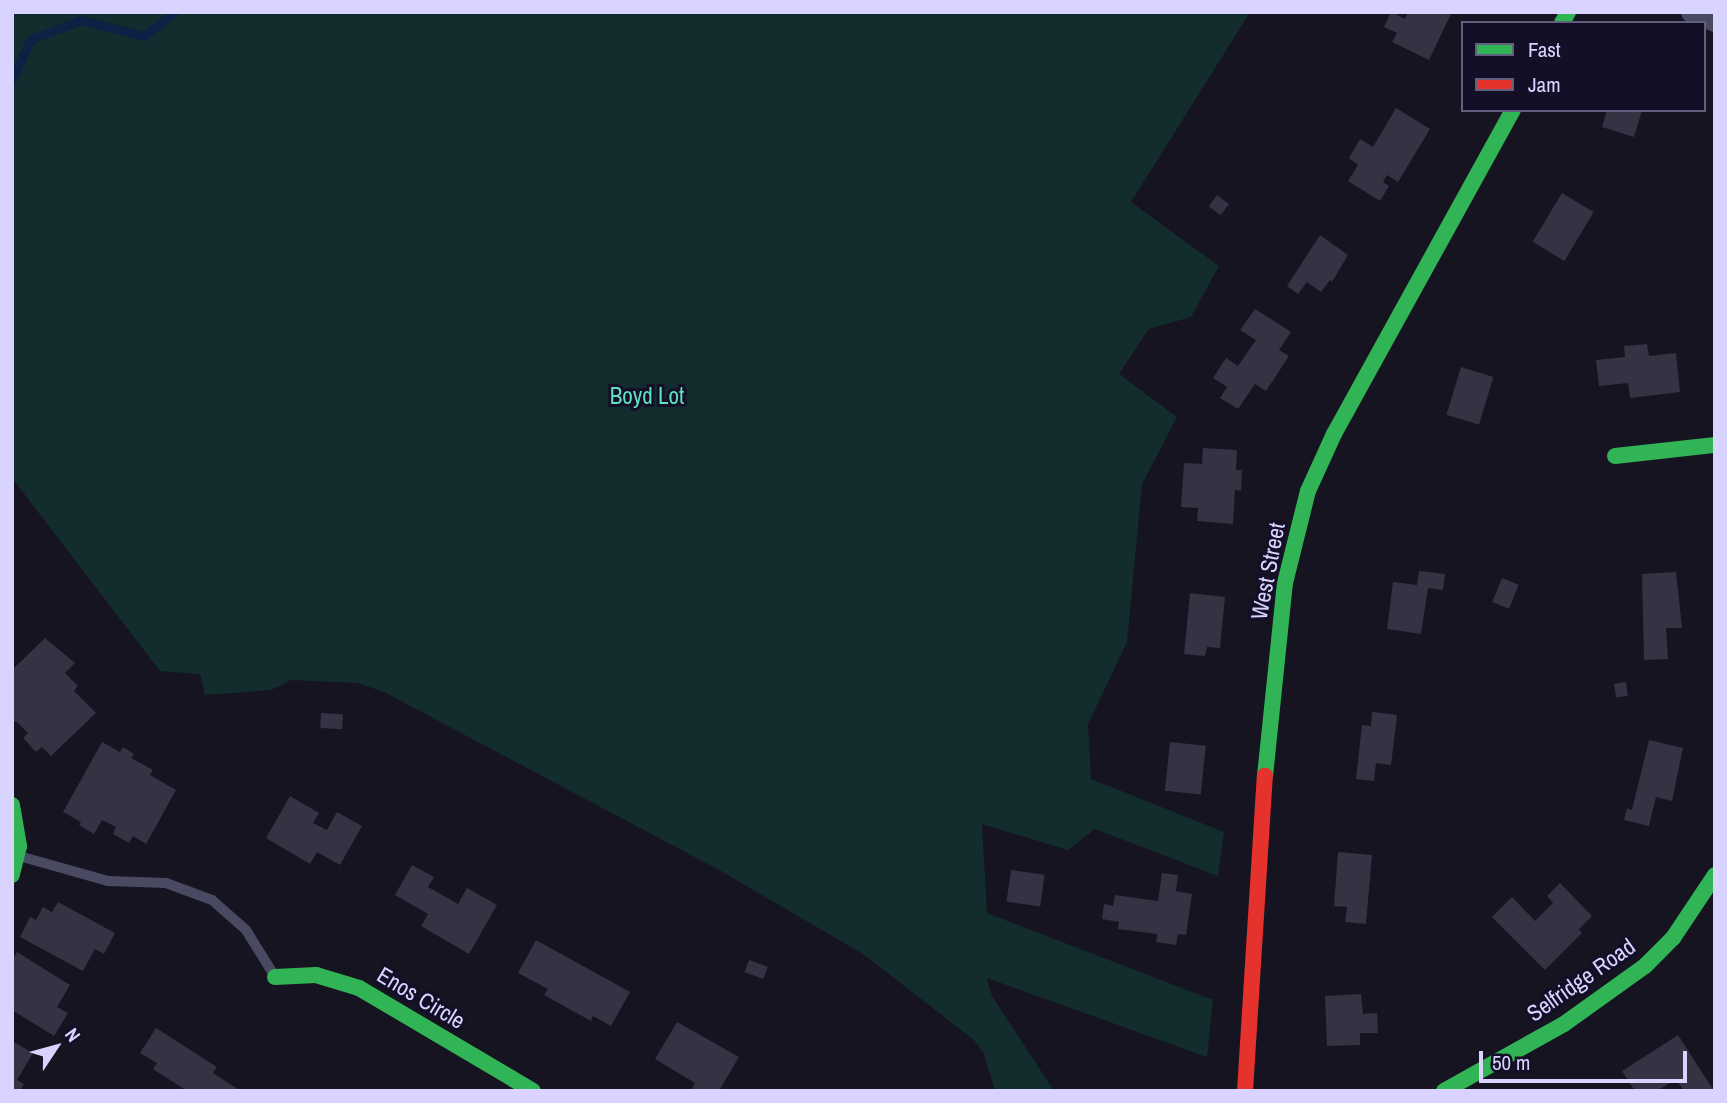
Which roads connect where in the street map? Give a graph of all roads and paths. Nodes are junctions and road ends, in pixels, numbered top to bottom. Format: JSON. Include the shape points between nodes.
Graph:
{"nodes":[{"id":1,"x":1691,"y":12,"type":"edge"},
{"id":2,"x":1715,"y":21,"type":"edge"},
{"id":3,"x":1512,"y":112,"type":"edge"},
{"id":4,"x":1715,"y":445,"type":"edge"},
{"id":5,"x":1615,"y":456,"type":"dead end"},
{"id":6,"x":12,"y":805,"type":"edge"},
{"id":7,"x":19,"y":856,"type":"junction"},
{"id":8,"x":12,"y":875,"type":"edge"},
{"id":9,"x":1715,"y":875,"type":"edge"},
{"id":10,"x":275,"y":977,"type":"joint"},
{"id":11,"x":533,"y":1091,"type":"edge"},
{"id":12,"x":1245,"y":1091,"type":"edge"},
{"id":13,"x":1444,"y":1091,"type":"edge"}],
"edges":[{"from":1,"to":2,"type":"street"},
{"from":3,"to":12,"type":"main road","name":"West Street","via":[[1334,434],[1308,491],[1295,536],[1268,732]]},
{"from":4,"to":5,"type":"main road"},
{"from":6,"to":7,"type":"main road"},
{"from":7,"to":8,"type":"main road"},
{"from":7,"to":10,"type":"lane","via":[[108,881],[166,883],[212,900],[246,930]]},
{"from":9,"to":13,"type":"main road","name":"Selfridge Road","via":[[1673,938],[1645,966],[1564,1024]]},
{"from":10,"to":11,"type":"main road","name":"Enos Circle","via":[[316,975],[359,988]]}]}
